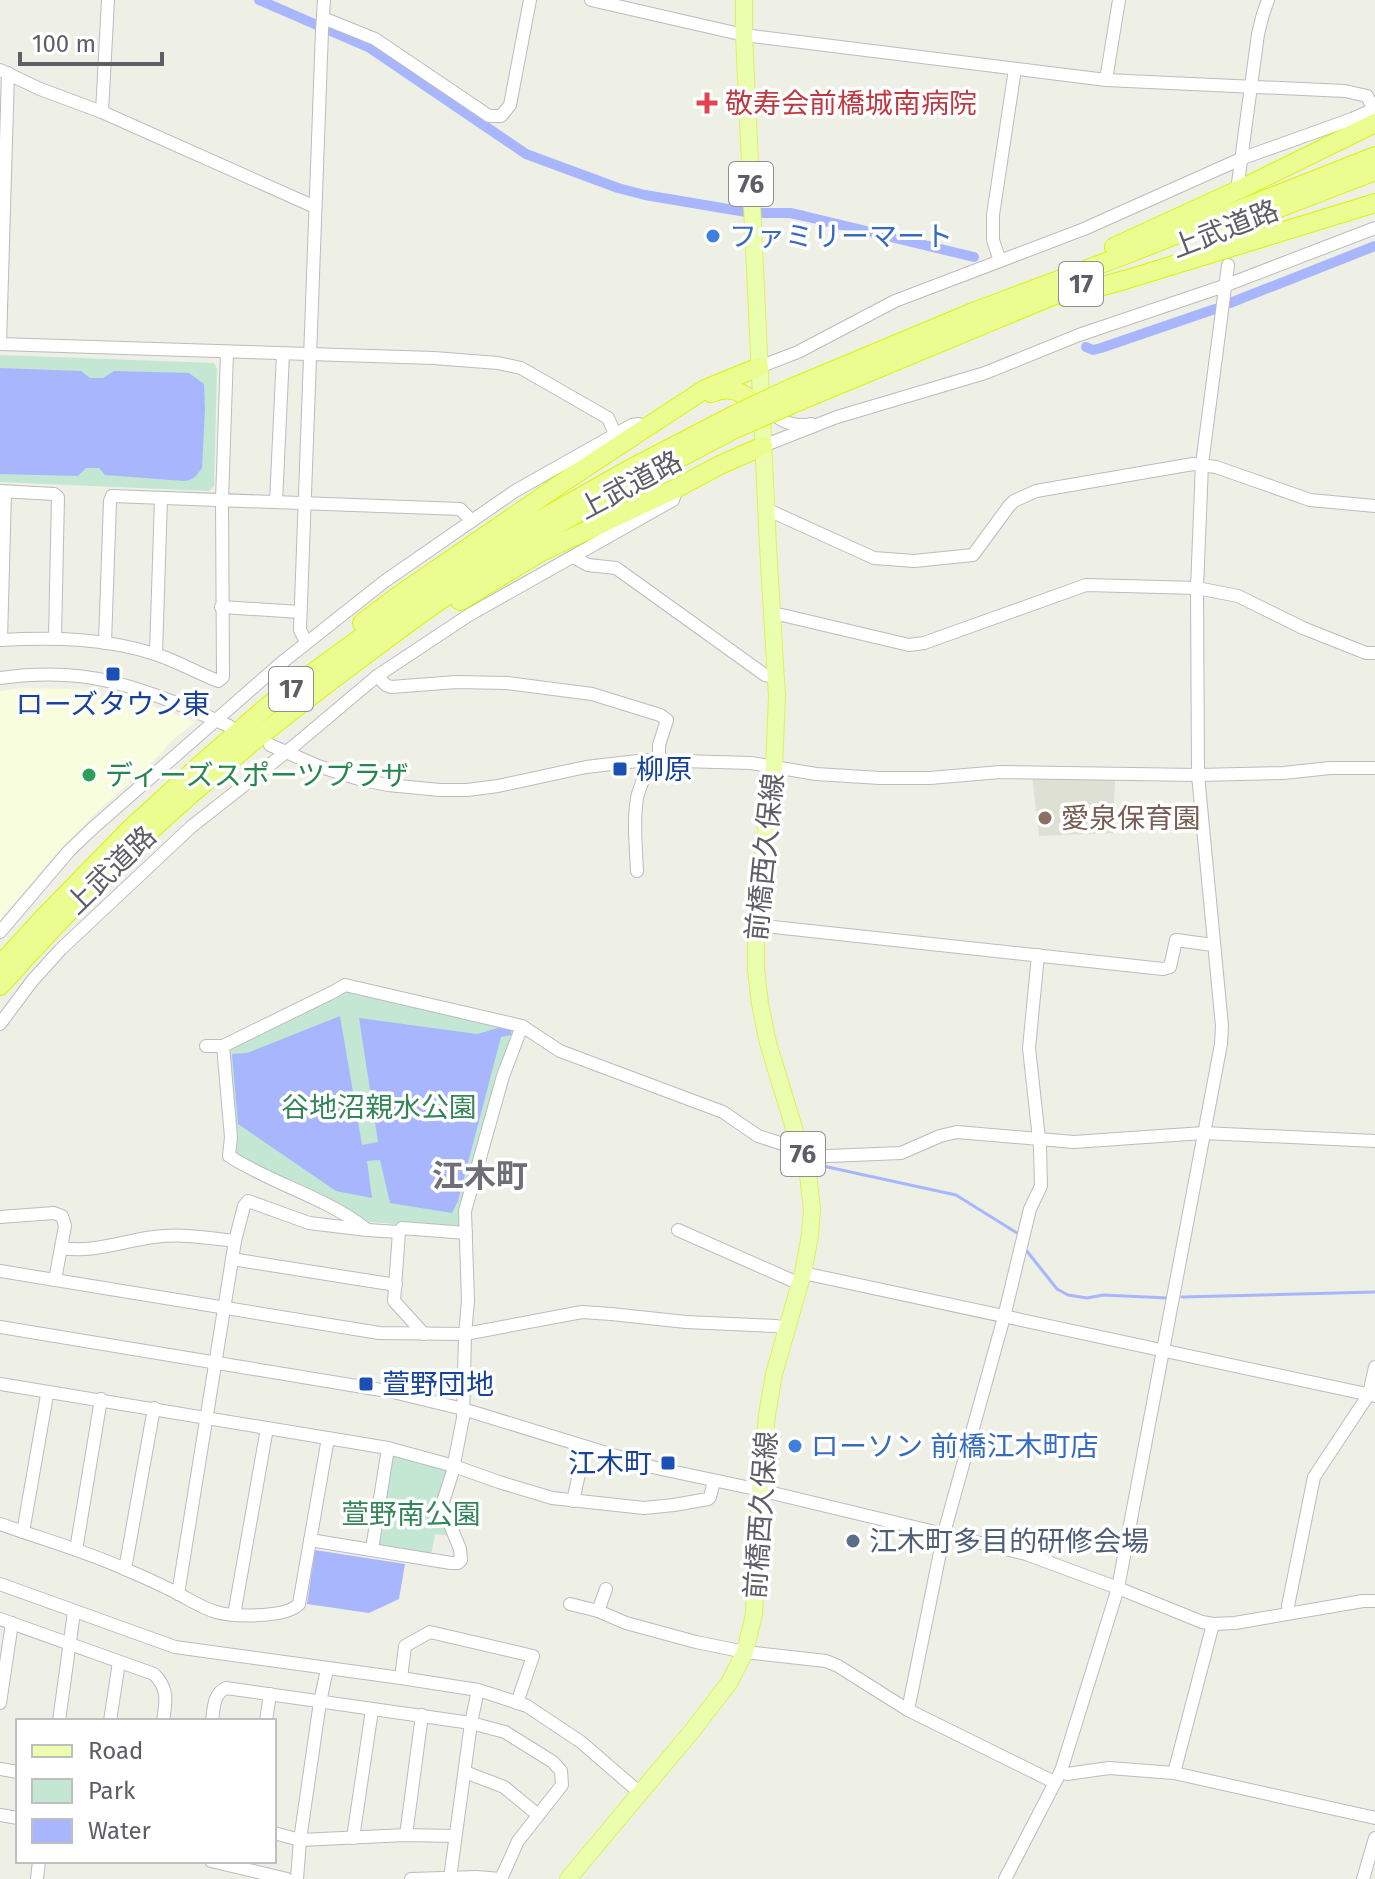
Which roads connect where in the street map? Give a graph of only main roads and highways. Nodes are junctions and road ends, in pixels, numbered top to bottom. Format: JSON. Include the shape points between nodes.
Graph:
{"nodes":[{"id":1,"x":744,"y":0,"type":"edge"},
{"id":2,"x":1375,"y":114,"type":"edge"},
{"id":3,"x":1375,"y":156,"type":"edge"},
{"id":4,"x":1375,"y":171,"type":"edge"},
{"id":5,"x":1375,"y":203,"type":"edge"},
{"id":6,"x":996,"y":304,"type":"junction"},
{"id":7,"x":1028,"y":306,"type":"junction"},
{"id":8,"x":759,"y":367,"type":"junction"},
{"id":9,"x":790,"y":397,"type":"junction"},
{"id":10,"x":686,"y":402,"type":"junction"},
{"id":11,"x":762,"y":407,"type":"junction"},
{"id":12,"x":735,"y":422,"type":"junction"},
{"id":13,"x":763,"y":446,"type":"junction"},
{"id":14,"x":270,"y":704,"type":"junction"},
{"id":15,"x":296,"y":707,"type":"junction"},
{"id":16,"x":0,"y":965,"type":"edge"},
{"id":17,"x":0,"y":986,"type":"edge"},
{"id":18,"x":568,"y":1879,"type":"edge"}],
"edges":[{"from":1,"to":8,"type":"main road","name":"前橋西久保線","number":"76"},
{"from":2,"to":6,"type":"highway","number":"17","via":[[1249,185]]},
{"from":3,"to":6,"type":"highway","name":"上武道路","number":"17"},
{"from":4,"to":7,"type":"highway","name":"上武道路","number":"17"},
{"from":5,"to":7,"type":"highway","number":"17"},
{"from":6,"to":9,"type":"highway","name":"上武道路","number":"17"},
{"from":7,"to":9,"type":"highway","name":"上武道路","number":"17"},
{"from":8,"to":10,"type":"highway"},
{"from":8,"to":11,"type":"main road","name":"前橋西久保線","number":"76"},
{"from":9,"to":12,"type":"highway","name":"上武道路","number":"17","bridge":true},
{"from":10,"to":11,"type":"highway","via":[[728,389]]},
{"from":10,"to":14,"type":"highway","via":[[395,598]]},
{"from":11,"to":13,"type":"main road","name":"前橋西久保線","number":"76"},
{"from":12,"to":14,"type":"highway","name":"上武道路","number":"17","via":[[628,470],[515,534]]},
{"from":12,"to":15,"type":"highway","name":"上武道路","number":"17","via":[[516,549]]},
{"from":13,"to":15,"type":"highway","via":[[541,552]]},
{"from":13,"to":18,"type":"main road","name":"前橋西久保線","number":"76","via":[[777,712],[755,925],[756,969],[768,1043],[810,1189],[810,1235],[767,1415],[754,1614],[745,1652],[729,1683]]},
{"from":14,"to":16,"type":"highway","name":"上武道路","number":"17","via":[[129,830]]},
{"from":15,"to":17,"type":"highway","name":"上武道路","number":"17","via":[[139,842]]}]}
